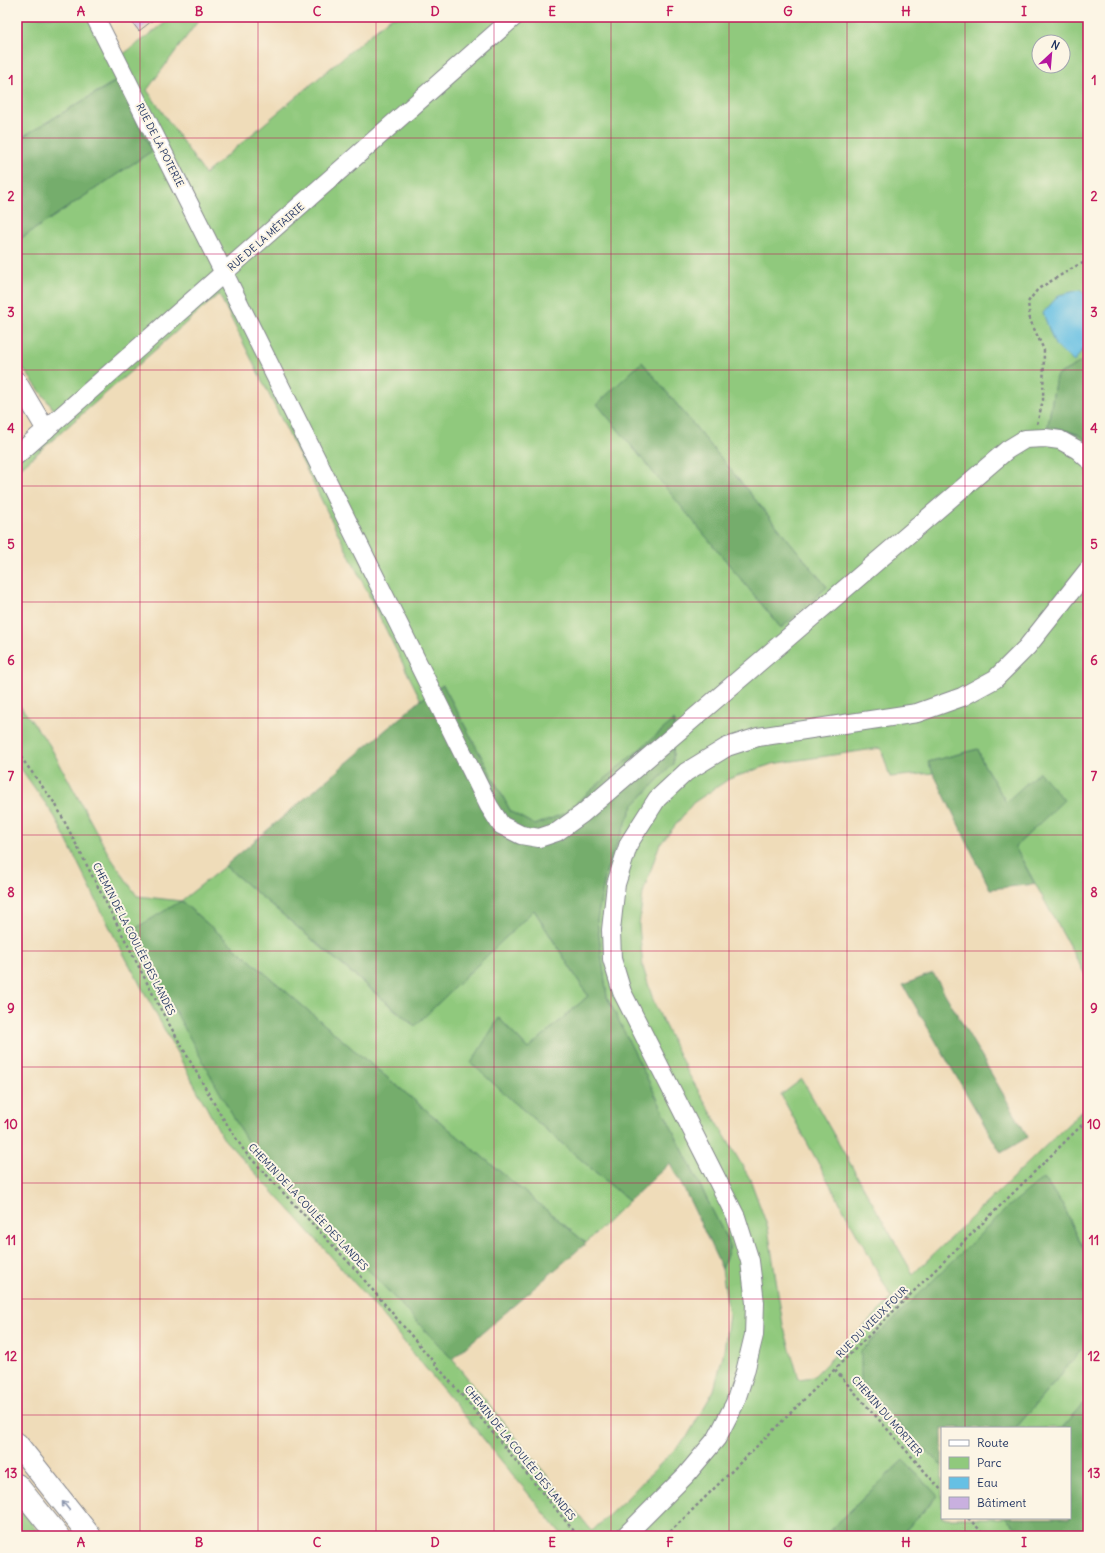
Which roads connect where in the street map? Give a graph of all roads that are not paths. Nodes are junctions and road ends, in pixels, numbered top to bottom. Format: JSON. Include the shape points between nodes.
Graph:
{"nodes":[{"id":1,"x":95,"y":17,"type":"edge"},
{"id":2,"x":514,"y":17,"type":"edge"},
{"id":3,"x":224,"y":273,"type":"junction"},
{"id":4,"x":17,"y":382,"type":"edge"},
{"id":5,"x":46,"y":430,"type":"junction"},
{"id":6,"x":17,"y":455,"type":"edge"},
{"id":7,"x":1088,"y":459,"type":"edge"},
{"id":8,"x":1088,"y":570,"type":"edge"},
{"id":9,"x":17,"y":1444,"type":"edge"},
{"id":10,"x":17,"y":1485,"type":"edge"},
{"id":11,"x":58,"y":1536,"type":"edge"},
{"id":12,"x":90,"y":1536,"type":"edge"},
{"id":13,"x":625,"y":1536,"type":"edge"}],
"edges":[{"from":1,"to":3,"type":"street","name":"RUE DE LA POTERIE"},
{"from":2,"to":3,"type":"street","name":"RUE DE LA MÉTAIRIE"},
{"from":3,"to":5,"type":"street","name":"RUE DE LA MÉTAIRIE"},
{"from":3,"to":7,"type":"street","name":"RUE DE LA POTERIE","via":[[489,806],[501,825],[521,835],[539,838],[557,832],[582,814],[1007,450],[1025,439],[1045,438],[1060,440]]},
{"from":4,"to":5,"type":"street"},
{"from":5,"to":6,"type":"street","name":"RUE DE LA MÉTAIRIE"},
{"from":8,"to":13,"type":"street","via":[[1027,647],[996,679],[962,697],[917,713],[758,737],[727,747],[686,772],[657,799],[629,843],[616,884],[611,930],[612,959],[622,992],[736,1217],[750,1261],[755,1303],[754,1335],[745,1372],[736,1403],[717,1438],[686,1475]]},
{"from":12,"to":9,"type":"highway","one_way":true},
{"from":10,"to":11,"type":"highway"}]}
